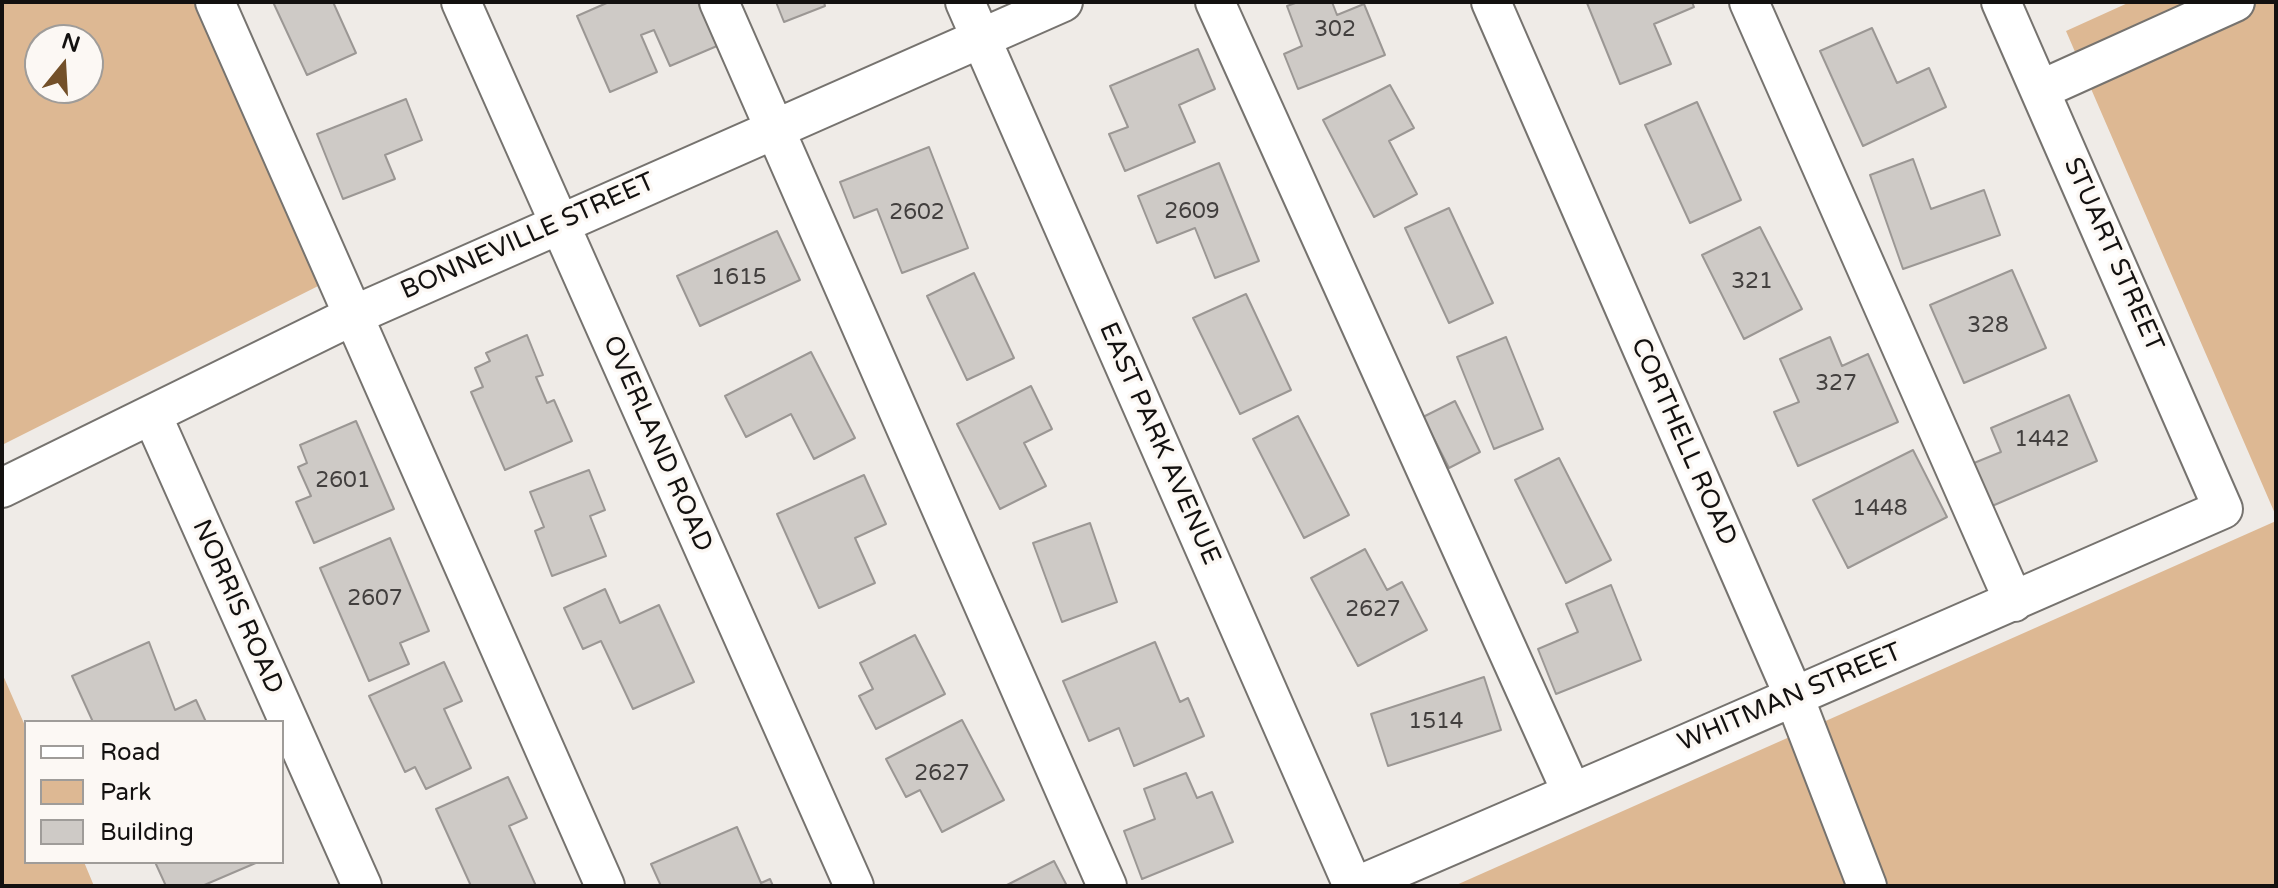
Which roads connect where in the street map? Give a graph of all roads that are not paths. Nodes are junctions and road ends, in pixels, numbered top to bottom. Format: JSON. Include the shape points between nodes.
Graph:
{"nodes":[{"id":1,"x":215,"y":2,"type":"edge"},
{"id":2,"x":461,"y":2,"type":"edge"},
{"id":3,"x":719,"y":2,"type":"edge"},
{"id":4,"x":965,"y":2,"type":"edge"},
{"id":5,"x":1063,"y":2,"type":"edge"},
{"id":6,"x":1215,"y":2,"type":"edge"},
{"id":7,"x":1491,"y":2,"type":"edge"},
{"id":8,"x":1749,"y":2,"type":"edge"},
{"id":9,"x":2001,"y":2,"type":"edge"},
{"id":10,"x":2235,"y":2,"type":"edge"},
{"id":11,"x":980,"y":37,"type":"junction"},
{"id":12,"x":2040,"y":90,"type":"junction"},
{"id":13,"x":775,"y":127,"type":"junction"},
{"id":14,"x":558,"y":222,"type":"junction"},
{"id":15,"x":352,"y":316,"type":"junction"},
{"id":16,"x":152,"y":415,"type":"junction"},
{"id":17,"x":2,"y":488,"type":"edge"},
{"id":18,"x":2223,"y":509,"type":"joint"},
{"id":19,"x":2014,"y":602,"type":"junction"},
{"id":20,"x":1793,"y":694,"type":"junction"},
{"id":21,"x":1572,"y":793,"type":"junction"},
{"id":22,"x":362,"y":886,"type":"edge"},
{"id":23,"x":605,"y":886,"type":"edge"},
{"id":24,"x":854,"y":886,"type":"edge"},
{"id":25,"x":1107,"y":886,"type":"edge"},
{"id":26,"x":1355,"y":886,"type":"edge"},
{"id":27,"x":1867,"y":886,"type":"edge"}],
"edges":[{"from":1,"to":15,"type":"street"},
{"from":2,"to":14,"type":"street","name":"OVERLAND ROAD"},
{"from":3,"to":13,"type":"street"},
{"from":4,"to":11,"type":"street","name":"EAST PARK AVENUE"},
{"from":5,"to":11,"type":"street","name":"BONNEVILLE STREET"},
{"from":6,"to":21,"type":"street"},
{"from":7,"to":20,"type":"street","name":"CORTHELL ROAD"},
{"from":8,"to":19,"type":"street"},
{"from":9,"to":12,"type":"street","name":"STUART STREET"},
{"from":10,"to":12,"type":"street"},
{"from":11,"to":13,"type":"street","name":"BONNEVILLE STREET"},
{"from":11,"to":26,"type":"street","name":"EAST PARK AVENUE"},
{"from":12,"to":18,"type":"street","name":"STUART STREET"},
{"from":13,"to":14,"type":"street","name":"BONNEVILLE STREET"},
{"from":13,"to":25,"type":"street"},
{"from":14,"to":15,"type":"street","name":"BONNEVILLE STREET"},
{"from":14,"to":24,"type":"street","name":"OVERLAND ROAD"},
{"from":15,"to":16,"type":"street","name":"BONNEVILLE STREET"},
{"from":15,"to":23,"type":"street"},
{"from":16,"to":17,"type":"street","name":"BONNEVILLE STREET"},
{"from":16,"to":22,"type":"street","name":"NORRIS ROAD"},
{"from":18,"to":19,"type":"street","name":"WHITMAN STREET"},
{"from":19,"to":20,"type":"street","name":"WHITMAN STREET"},
{"from":20,"to":21,"type":"street","name":"WHITMAN STREET"},
{"from":20,"to":27,"type":"street","name":"CORTHELL ROAD"},
{"from":21,"to":26,"type":"street","name":"WHITMAN STREET"}]}
